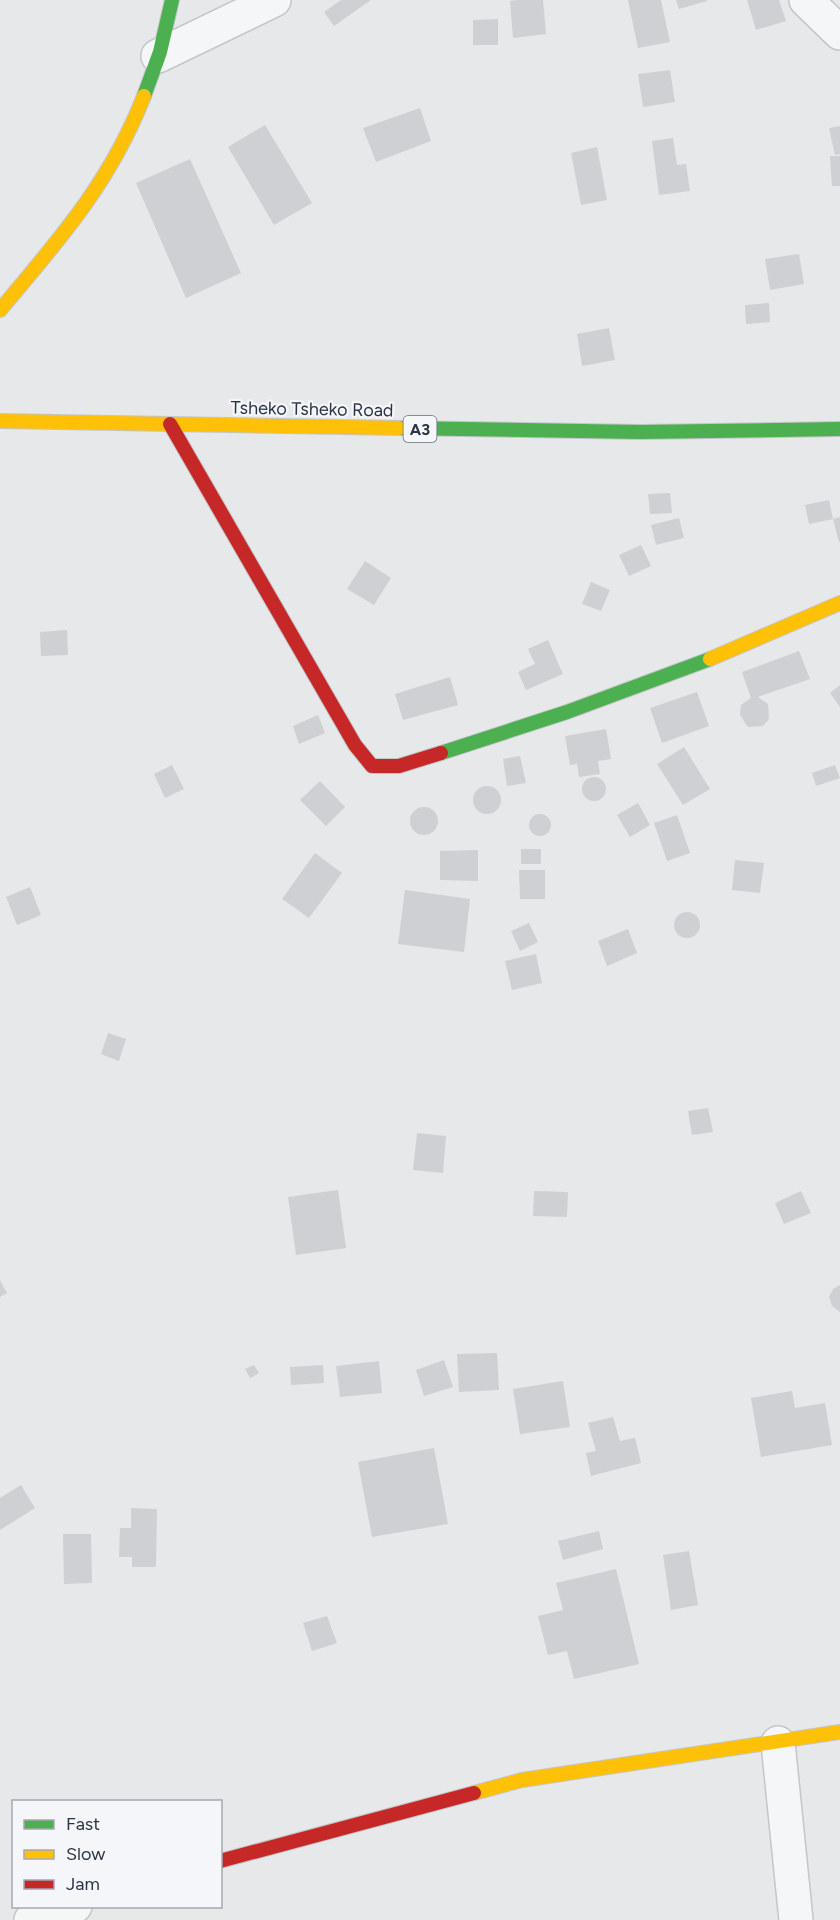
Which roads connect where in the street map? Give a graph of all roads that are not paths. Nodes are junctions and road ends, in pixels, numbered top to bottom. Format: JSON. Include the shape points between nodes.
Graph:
{"nodes":[{"id":1,"x":172,"y":0,"type":"edge"},
{"id":2,"x":274,"y":0,"type":"edge"},
{"id":3,"x":806,"y":0,"type":"edge"},
{"id":4,"x":840,"y":33,"type":"edge"},
{"id":5,"x":158,"y":56,"type":"junction"},
{"id":6,"x":0,"y":310,"type":"edge"},
{"id":7,"x":0,"y":421,"type":"edge"},
{"id":8,"x":170,"y":424,"type":"junction"},
{"id":9,"x":840,"y":429,"type":"edge"},
{"id":10,"x":840,"y":603,"type":"edge"},
{"id":11,"x":840,"y":1732,"type":"edge"},
{"id":12,"x":778,"y":1743,"type":"junction"},
{"id":13,"x":222,"y":1860,"type":"edge"},
{"id":14,"x":796,"y":1920,"type":"edge"}],
"edges":[{"from":1,"to":5,"type":"main road"},
{"from":2,"to":5,"type":"street"},
{"from":3,"to":4,"type":"street"},
{"from":5,"to":6,"type":"main road","via":[[128,132],[88,203]]},
{"from":7,"to":8,"type":"main road","name":"Tsheko Tsheko Road","number":"A3"},
{"from":8,"to":9,"type":"main road","name":"Tsheko Tsheko Road","number":"A3","via":[[640,432]]},
{"from":8,"to":10,"type":"main road","via":[[355,745],[372,766],[399,766],[618,694]]},
{"from":11,"to":12,"type":"main road"},
{"from":12,"to":13,"type":"main road","via":[[522,1780]]},
{"from":12,"to":14,"type":"street"}]}
